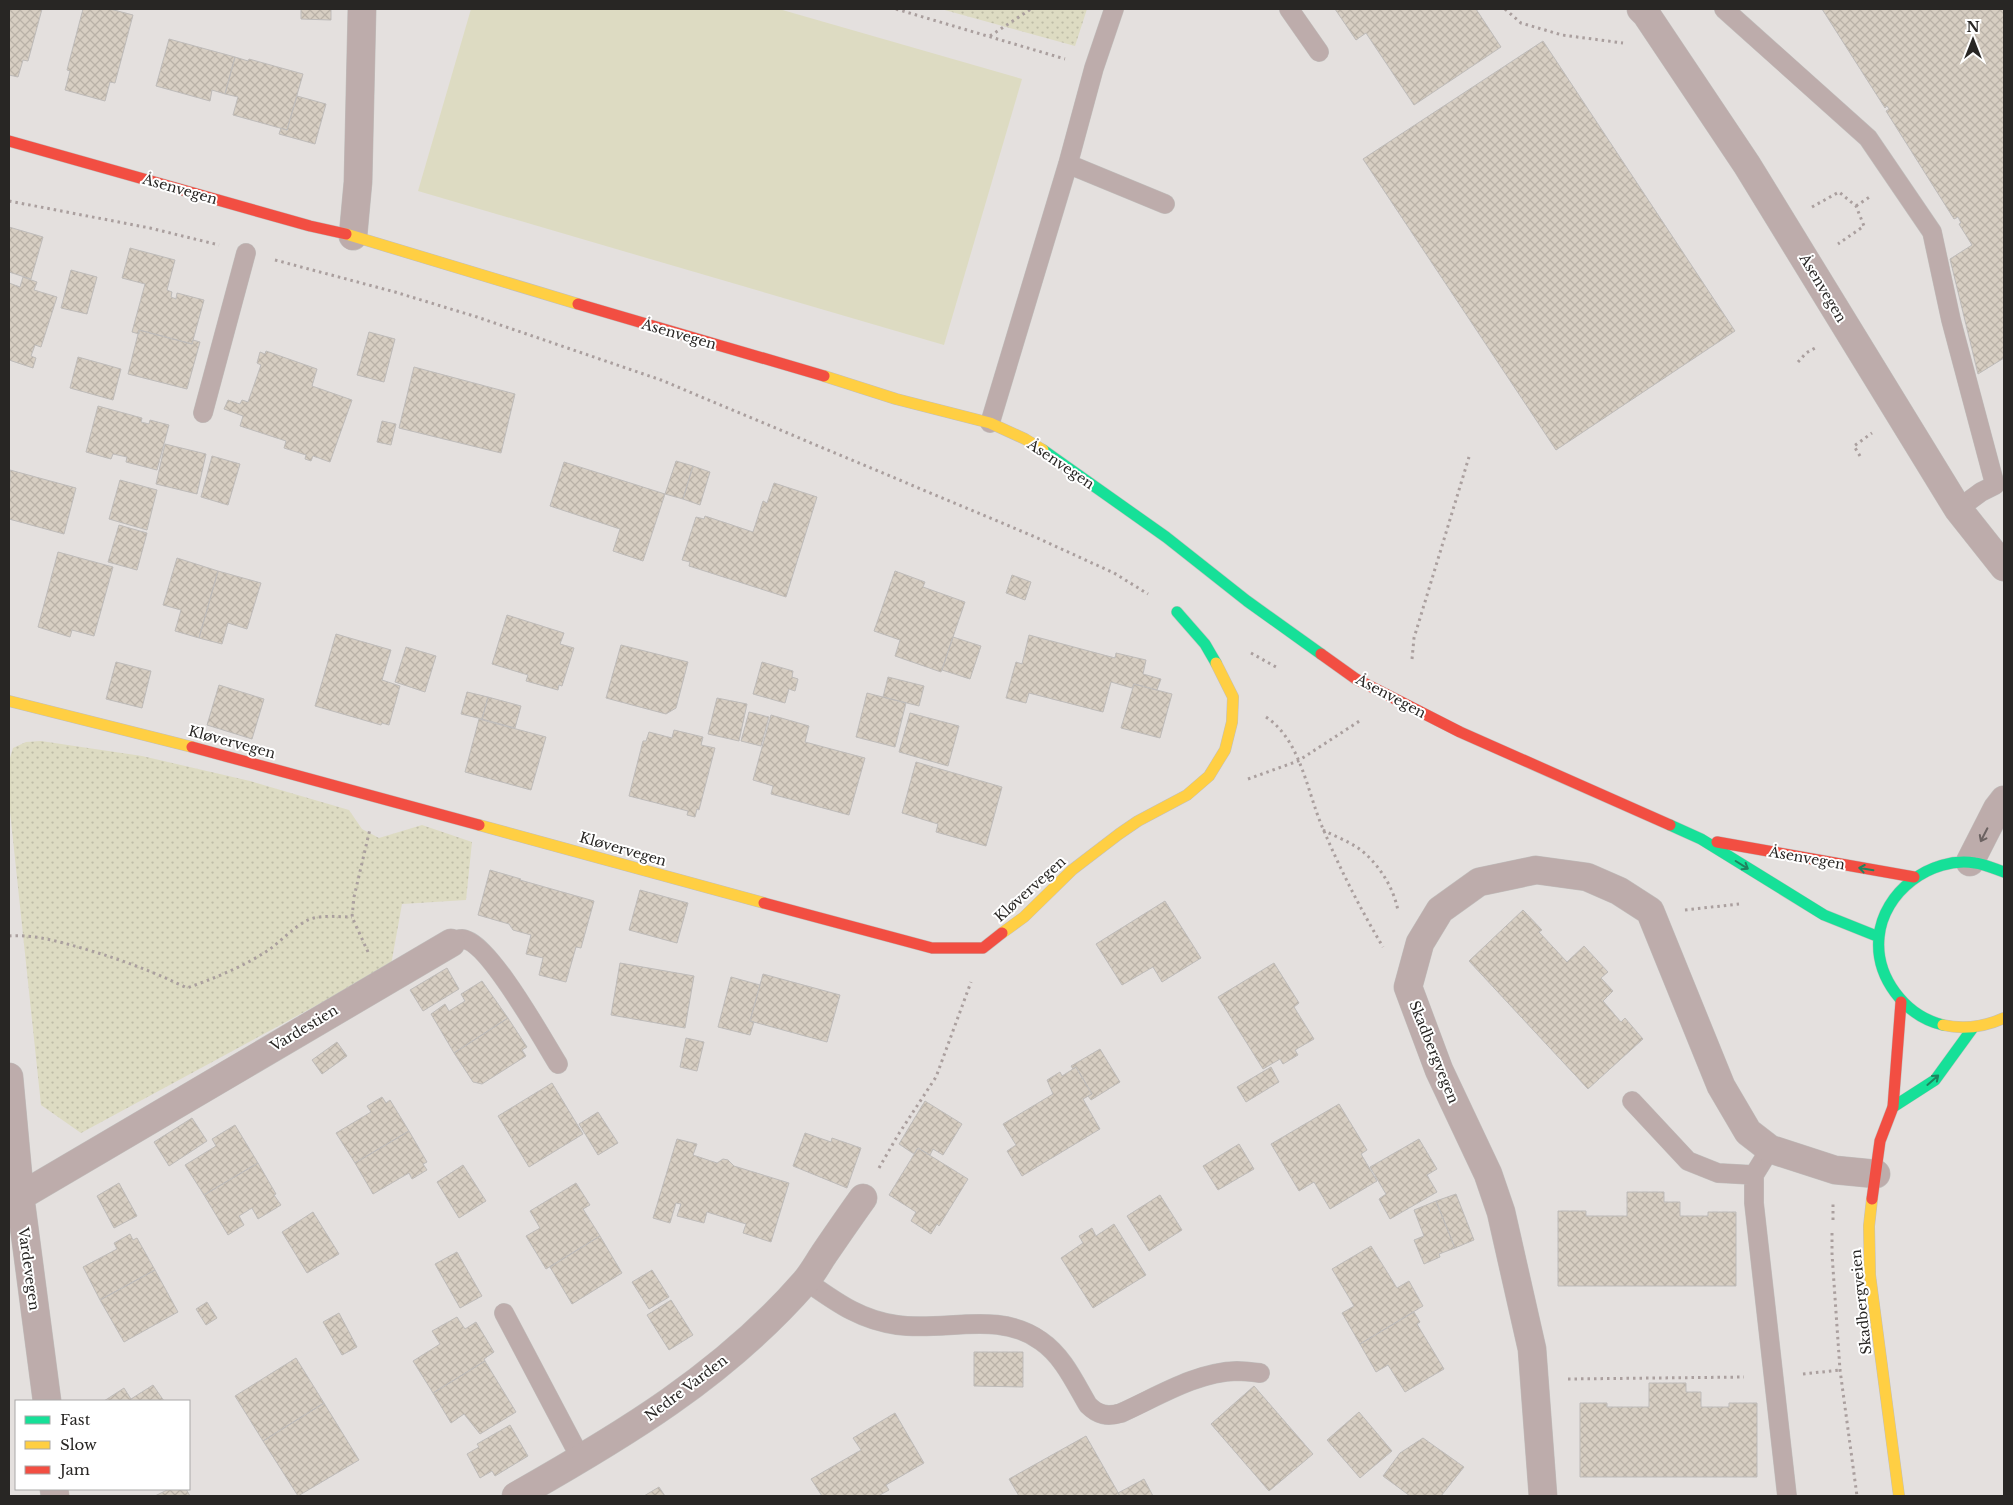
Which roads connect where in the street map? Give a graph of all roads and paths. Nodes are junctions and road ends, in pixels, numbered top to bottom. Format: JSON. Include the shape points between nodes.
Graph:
{"nodes":[{"id":1,"x":362,"y":9,"type":"edge"},
{"id":2,"x":896,"y":9,"type":"edge"},
{"id":3,"x":1031,"y":9,"type":"edge"},
{"id":4,"x":1114,"y":9,"type":"edge"},
{"id":5,"x":1289,"y":9,"type":"edge"},
{"id":6,"x":1505,"y":9,"type":"edge"},
{"id":7,"x":1724,"y":9,"type":"edge"},
{"id":8,"x":1649,"y":10,"type":"edge"},
{"id":9,"x":990,"y":36,"type":"junction"},
{"id":10,"x":1631,"y":43,"type":"dead end"},
{"id":11,"x":1319,"y":52,"type":"dead end"},
{"id":12,"x":1094,"y":68,"type":"junction"},
{"id":13,"x":9,"y":141,"type":"edge"},
{"id":14,"x":1068,"y":164,"type":"junction"},
{"id":15,"x":1876,"y":193,"type":"dead end"},
{"id":16,"x":9,"y":201,"type":"edge"},
{"id":17,"x":1165,"y":204,"type":"dead end"},
{"id":18,"x":1856,"y":206,"type":"junction"},
{"id":19,"x":1812,"y":207,"type":"dead end"},
{"id":20,"x":353,"y":236,"type":"junction"},
{"id":21,"x":1838,"y":244,"type":"dead end"},
{"id":22,"x":246,"y":254,"type":"junction"},
{"id":23,"x":203,"y":413,"type":"dead end"},
{"id":24,"x":990,"y":423,"type":"junction"},
{"id":25,"x":1469,"y":457,"type":"dead end"},
{"id":26,"x":1958,"y":509,"type":"junction"},
{"id":27,"x":2004,"y":567,"type":"edge"},
{"id":28,"x":1176,"y":612,"type":"joint"},
{"id":29,"x":1245,"y":650,"type":"dead end"},
{"id":30,"x":1412,"y":658,"type":"dead end"},
{"id":31,"x":1280,"y":669,"type":"dead end"},
{"id":32,"x":1233,"y":697,"type":"junction"},
{"id":33,"x":9,"y":701,"type":"edge"},
{"id":34,"x":1366,"y":716,"type":"dead end"},
{"id":35,"x":1298,"y":761,"type":"junction"},
{"id":36,"x":1240,"y":782,"type":"dead end"},
{"id":37,"x":378,"y":797,"type":"junction"},
{"id":38,"x":2004,"y":800,"type":"edge"},
{"id":39,"x":1323,"y":830,"type":"junction"},
{"id":40,"x":1701,"y":839,"type":"junction"},
{"id":41,"x":1970,"y":862,"type":"junction"},
{"id":42,"x":2004,"y":872,"type":"edge"},
{"id":43,"x":1914,"y":877,"type":"junction"},
{"id":44,"x":1747,"y":903,"type":"dead end"},
{"id":45,"x":1650,"y":911,"type":"junction"},
{"id":46,"x":352,"y":917,"type":"junction"},
{"id":47,"x":9,"y":936,"type":"edge"},
{"id":48,"x":1879,"y":937,"type":"junction"},
{"id":49,"x":451,"y":943,"type":"joint"},
{"id":50,"x":1420,"y":943,"type":"junction"},
{"id":51,"x":983,"y":948,"type":"junction"},
{"id":52,"x":382,"y":982,"type":"junction"},
{"id":53,"x":1408,"y":987,"type":"junction"},
{"id":54,"x":1901,"y":1002,"type":"junction"},
{"id":55,"x":2004,"y":1018,"type":"edge"},
{"id":56,"x":1972,"y":1029,"type":"junction"},
{"id":57,"x":558,"y":1064,"type":"dead end"},
{"id":58,"x":9,"y":1077,"type":"edge"},
{"id":59,"x":1632,"y":1101,"type":"dead end"},
{"id":60,"x":1893,"y":1107,"type":"junction"},
{"id":61,"x":1770,"y":1149,"type":"junction"},
{"id":62,"x":1835,"y":1170,"type":"junction"},
{"id":63,"x":1876,"y":1174,"type":"junction"},
{"id":64,"x":1754,"y":1175,"type":"junction"},
{"id":65,"x":863,"y":1198,"type":"joint"},
{"id":66,"x":14,"y":1200,"type":"edge"},
{"id":67,"x":806,"y":1281,"type":"junction"},
{"id":68,"x":504,"y":1313,"type":"dead end"},
{"id":69,"x":1567,"y":1372,"type":"dead end"},
{"id":70,"x":1260,"y":1373,"type":"dead end"},
{"id":71,"x":1686,"y":1376,"type":"dead end"},
{"id":72,"x":47,"y":1400,"type":"edge"},
{"id":73,"x":581,"y":1459,"type":"junction"},
{"id":74,"x":516,"y":1496,"type":"edge"},
{"id":75,"x":1543,"y":1496,"type":"edge"},
{"id":76,"x":1787,"y":1496,"type":"edge"},
{"id":77,"x":1857,"y":1496,"type":"edge"},
{"id":78,"x":1899,"y":1496,"type":"edge"}],
"edges":[{"from":1,"to":20,"type":"street","via":[[358,182]]},
{"from":2,"to":9,"type":"path"},
{"from":3,"to":9,"type":"path"},
{"from":4,"to":12,"type":"lane"},
{"from":5,"to":11,"type":"lane"},
{"from":6,"to":10,"type":"path","via":[[1521,23],[1562,35]]},
{"from":7,"to":26,"type":"lane","via":[[1868,138],[1932,232],[1951,320],[1995,485]]},
{"from":8,"to":26,"type":"street","name":"Åsenvegen"},
{"from":9,"to":12,"type":"path"},
{"from":12,"to":14,"type":"lane"},
{"from":13,"to":20,"type":"street","name":"Åsenvegen"},
{"from":14,"to":17,"type":"lane"},
{"from":14,"to":24,"type":"lane"},
{"from":15,"to":18,"type":"path"},
{"from":16,"to":22,"type":"path","via":[[176,234]]},
{"from":18,"to":19,"type":"path","via":[[1839,192]]},
{"from":18,"to":21,"type":"path","via":[[1864,226]]},
{"from":20,"to":24,"type":"street","name":"Åsenvegen","via":[[896,399]]},
{"from":22,"to":23,"type":"lane"},
{"from":22,"to":28,"type":"path","via":[[395,292],[661,380],[1042,540],[1114,573]]},
{"from":24,"to":40,"type":"street","name":"Åsenvegen","via":[[1025,439],[1058,460],[1356,679],[1460,732]]},
{"from":25,"to":30,"type":"path","via":[[1414,638]]},
{"from":26,"to":27,"type":"street","name":"Åsenvegen"},
{"from":28,"to":32,"type":"street","via":[[1205,644]]},
{"from":29,"to":31,"type":"path"},
{"from":32,"to":35,"type":"path","via":[[1271,721],[1289,742]]},
{"from":32,"to":51,"type":"street","name":"Kløvervegen","via":[[1232,722],[1225,750],[1209,776],[1187,795],[1119,834],[1072,870],[1024,917]]},
{"from":33,"to":37,"type":"street","name":"Kløvervegen"},
{"from":34,"to":35,"type":"path"},
{"from":35,"to":36,"type":"path"},
{"from":35,"to":39,"type":"path"},
{"from":37,"to":46,"type":"path"},
{"from":37,"to":51,"type":"street","name":"Kløvervegen","via":[[932,948]]},
{"from":38,"to":41,"type":"street","one_way":true},
{"from":39,"to":50,"type":"path","via":[[1358,848],[1372,861],[1392,892],[1403,928]]},
{"from":39,"to":53,"type":"path","via":[[1368,922]]},
{"from":43,"to":40,"type":"street","name":"Åsenvegen","one_way":true},
{"from":40,"to":48,"type":"street","name":"Åsenvegen","one_way":true,"via":[[1824,915]]},
{"from":41,"to":42,"type":"street"},
{"from":41,"to":43,"type":"street","via":[[1950,862]]},
{"from":43,"to":48,"type":"street","via":[[1897,893],[1885,914]]},
{"from":44,"to":45,"type":"path","via":[[1700,910]]},
{"from":45,"to":50,"type":"street","name":"Skadbergvegen","via":[[1587,877],[1536,870],[1479,882],[1440,910]]},
{"from":45,"to":61,"type":"street","via":[[1721,1086],[1748,1132]]},
{"from":46,"to":47,"type":"path","via":[[307,921],[254,958],[211,980],[186,988],[160,974],[82,948],[46,938]]},
{"from":46,"to":52,"type":"path"},
{"from":48,"to":54,"type":"street","via":[[1880,961],[1888,983]]},
{"from":49,"to":52,"type":"street","name":"Vardestien"},
{"from":49,"to":57,"type":"lane","name":"Vardestien","via":[[462,939],[472,942],[485,953],[513,990]]},
{"from":50,"to":53,"type":"street","name":"Skadbergvegen"},
{"from":51,"to":65,"type":"path","via":[[936,1076]]},
{"from":52,"to":66,"type":"street","name":"Vardestien"},
{"from":53,"to":75,"type":"street","name":"Skadbergvegen","via":[[1439,1070],[1488,1174],[1501,1212],[1532,1349]]},
{"from":54,"to":56,"type":"street","via":[[1922,1018],[1946,1027]]},
{"from":54,"to":60,"type":"street"},
{"from":55,"to":56,"type":"street"},
{"from":60,"to":56,"type":"street","one_way":true,"via":[[1935,1080]]},
{"from":58,"to":66,"type":"street","name":"Vardevegen"},
{"from":59,"to":64,"type":"lane","via":[[1688,1161],[1718,1173]]},
{"from":60,"to":63,"type":"street","name":"Skadbergveien","via":[[1880,1141]]},
{"from":61,"to":62,"type":"street"},
{"from":61,"to":64,"type":"lane"},
{"from":62,"to":63,"type":"street"},
{"from":62,"to":77,"type":"path","via":[[1832,1254],[1840,1370]]},
{"from":63,"to":78,"type":"street","name":"Skadbergveien","via":[[1870,1226],[1870,1275]]},
{"from":64,"to":76,"type":"lane","via":[[1754,1203]]},
{"from":65,"to":67,"type":"street","name":"Nedre Varden"},
{"from":66,"to":72,"type":"street","name":"Vardevegen"},
{"from":67,"to":70,"type":"lane","via":[[848,1310],[897,1325],[994,1324],[1028,1333],[1055,1352],[1088,1405],[1102,1415],[1121,1413],[1183,1384],[1216,1374],[1237,1371]]},
{"from":67,"to":73,"type":"street","name":"Nedre Varden","via":[[714,1370],[653,1414]]},
{"from":68,"to":73,"type":"lane"},
{"from":69,"to":71,"type":"path","via":[[1568,1379]]},
{"from":73,"to":74,"type":"street","name":"Nedre Varden"}]}
